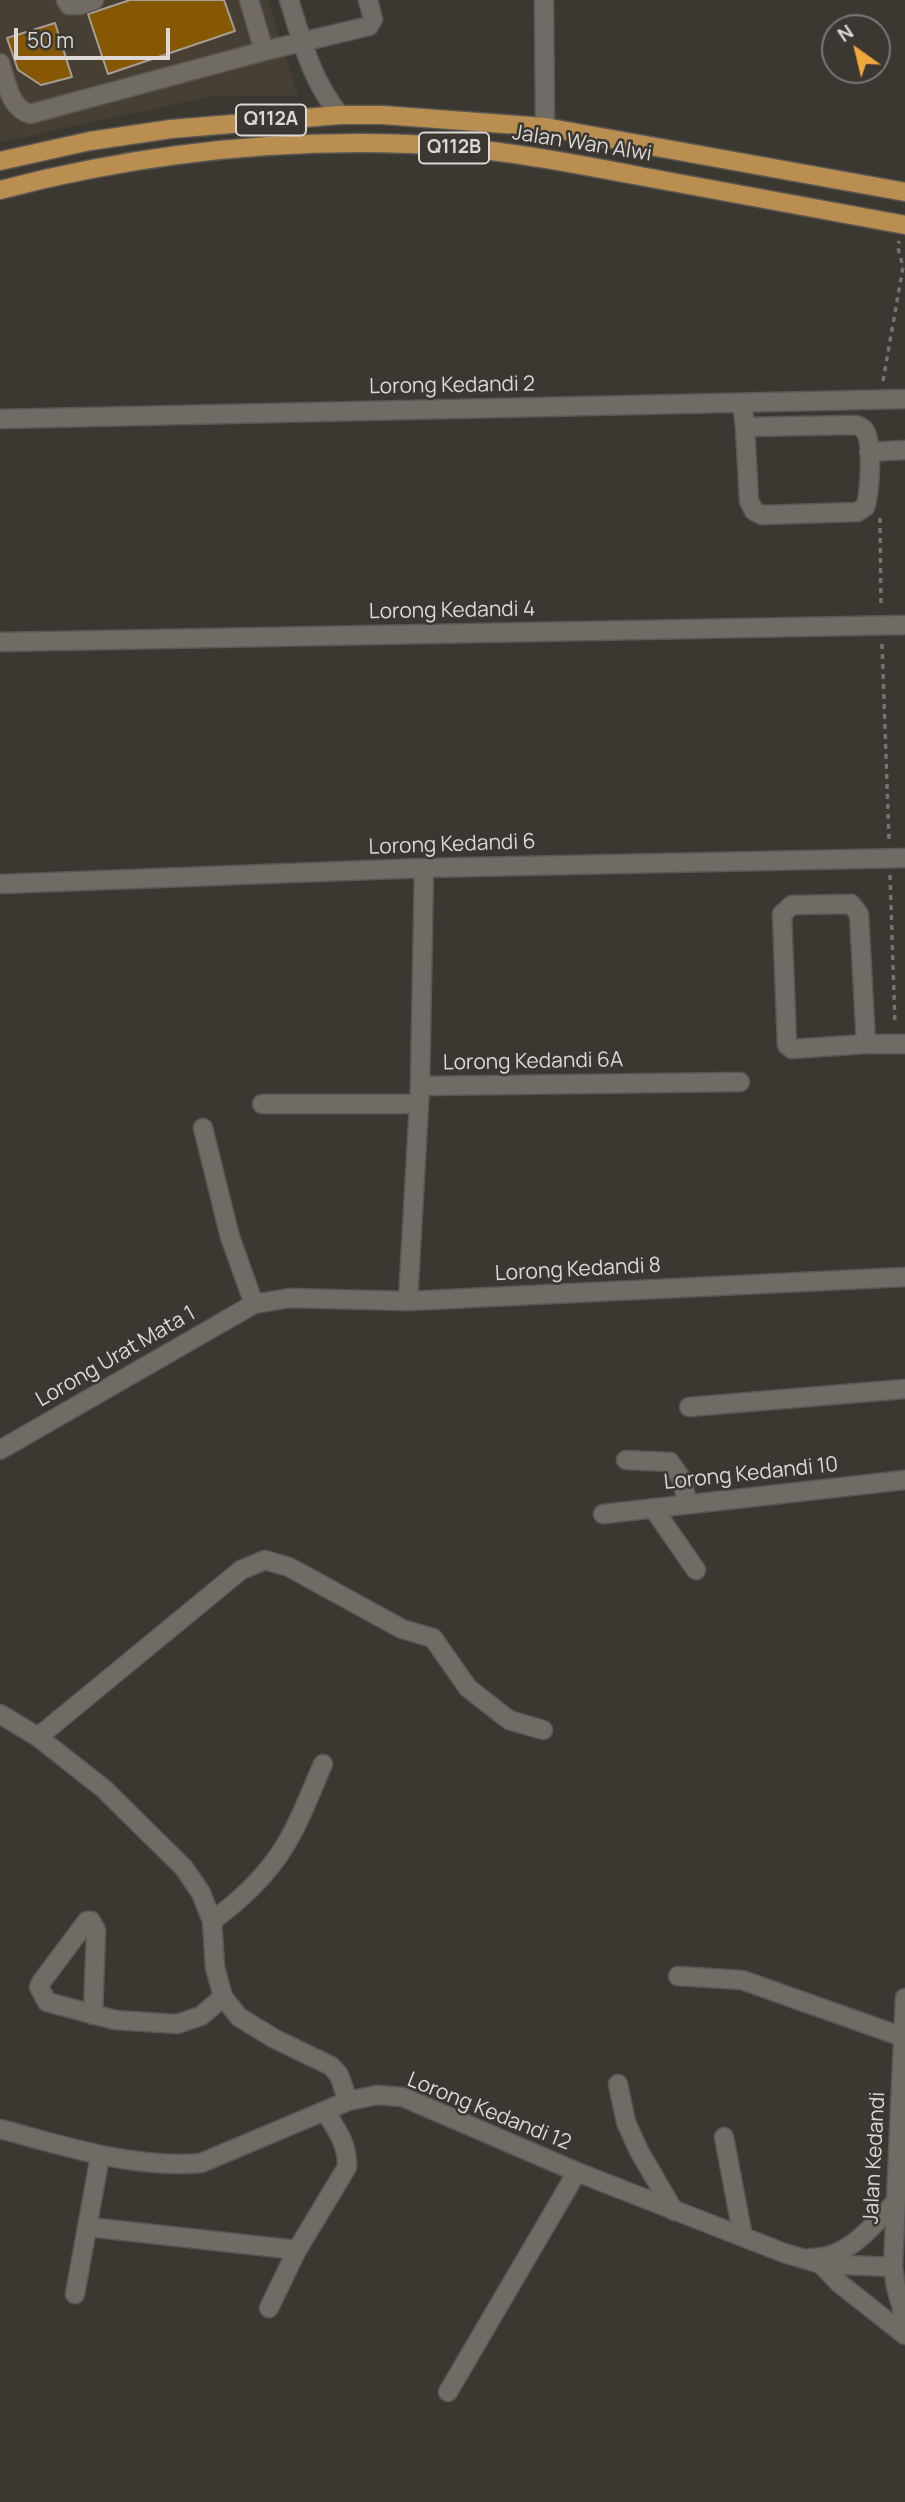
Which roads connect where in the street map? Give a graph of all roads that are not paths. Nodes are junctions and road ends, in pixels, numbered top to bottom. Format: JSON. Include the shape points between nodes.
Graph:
{"nodes":[{"id":1,"x":66,"y":0,"type":"edge"},
{"id":2,"x":94,"y":0,"type":"edge"},
{"id":3,"x":249,"y":0,"type":"edge"},
{"id":4,"x":289,"y":0,"type":"edge"},
{"id":5,"x":368,"y":0,"type":"edge"},
{"id":6,"x":544,"y":0,"type":"edge"},
{"id":7,"x":302,"y":41,"type":"junction"},
{"id":8,"x":264,"y":51,"type":"junction"},
{"id":9,"x":0,"y":63,"type":"edge"},
{"id":10,"x":340,"y":115,"type":"junction"},
{"id":11,"x":545,"y":127,"type":"junction"},
{"id":12,"x":0,"y":161,"type":"edge"},
{"id":13,"x":0,"y":190,"type":"edge"},
{"id":14,"x":905,"y":192,"type":"edge"},
{"id":15,"x":905,"y":225,"type":"edge"},
{"id":16,"x":905,"y":399,"type":"edge"},
{"id":17,"x":742,"y":403,"type":"junction"},
{"id":18,"x":0,"y":419,"type":"edge"},
{"id":19,"x":745,"y":427,"type":"junction"},
{"id":20,"x":905,"y":450,"type":"edge"},
{"id":21,"x":869,"y":452,"type":"junction"},
{"id":22,"x":905,"y":625,"type":"edge"},
{"id":23,"x":0,"y":642,"type":"edge"},
{"id":24,"x":905,"y":858,"type":"edge"},
{"id":25,"x":424,"y":868,"type":"junction"},
{"id":26,"x":0,"y":884,"type":"edge"},
{"id":27,"x":866,"y":1044,"type":"junction"},
{"id":28,"x":905,"y":1044,"type":"edge"},
{"id":29,"x":740,"y":1082,"type":"dead end"},
{"id":30,"x":420,"y":1095,"type":"junction"},
{"id":31,"x":262,"y":1104,"type":"dead end"},
{"id":32,"x":203,"y":1128,"type":"dead end"},
{"id":33,"x":905,"y":1277,"type":"edge"},
{"id":34,"x":408,"y":1301,"type":"junction"},
{"id":35,"x":254,"y":1304,"type":"junction"},
{"id":36,"x":905,"y":1389,"type":"edge"},
{"id":37,"x":688,"y":1407,"type":"dead end"},
{"id":38,"x":0,"y":1450,"type":"edge"},
{"id":39,"x":626,"y":1460,"type":"dead end"},
{"id":40,"x":905,"y":1480,"type":"edge"},
{"id":41,"x":688,"y":1504,"type":"junction"},
{"id":42,"x":653,"y":1508,"type":"junction"},
{"id":43,"x":603,"y":1514,"type":"dead end"},
{"id":44,"x":696,"y":1570,"type":"dead end"},
{"id":45,"x":0,"y":1714,"type":"edge"},
{"id":46,"x":543,"y":1730,"type":"dead end"},
{"id":47,"x":38,"y":1737,"type":"junction"},
{"id":48,"x":323,"y":1764,"type":"dead end"},
{"id":49,"x":212,"y":1921,"type":"junction"},
{"id":50,"x":678,"y":1976,"type":"dead end"},
{"id":51,"x":223,"y":1997,"type":"junction"},
{"id":52,"x":905,"y":1998,"type":"edge"},
{"id":53,"x":93,"y":2015,"type":"junction"},
{"id":54,"x":903,"y":2037,"type":"junction"},
{"id":55,"x":618,"y":2084,"type":"dead end"},
{"id":56,"x":348,"y":2101,"type":"junction"},
{"id":57,"x":325,"y":2111,"type":"junction"},
{"id":58,"x":0,"y":2129,"type":"edge"},
{"id":59,"x":724,"y":2137,"type":"dead end"},
{"id":60,"x":100,"y":2156,"type":"junction"},
{"id":61,"x":901,"y":2157,"type":"edge"},
{"id":62,"x":577,"y":2172,"type":"junction"},
{"id":63,"x":895,"y":2202,"type":"junction"},
{"id":64,"x":674,"y":2211,"type":"junction"},
{"id":65,"x":89,"y":2227,"type":"junction"},
{"id":66,"x":743,"y":2237,"type":"junction"},
{"id":67,"x":298,"y":2250,"type":"junction"},
{"id":68,"x":797,"y":2257,"type":"junction"},
{"id":69,"x":821,"y":2264,"type":"junction"},
{"id":70,"x":893,"y":2267,"type":"junction"},
{"id":71,"x":75,"y":2294,"type":"dead end"},
{"id":72,"x":269,"y":2308,"type":"dead end"},
{"id":73,"x":905,"y":2319,"type":"edge"},
{"id":74,"x":905,"y":2335,"type":"edge"},
{"id":75,"x":448,"y":2392,"type":"dead end"}],
"edges":[{"from":1,"to":2,"type":"street","via":[[74,6]]},
{"from":3,"to":8,"type":"street"},
{"from":4,"to":7,"type":"street"},
{"from":5,"to":7,"type":"street","via":[[373,19],[369,26]]},
{"from":6,"to":11,"type":"street"},
{"from":7,"to":8,"type":"street"},
{"from":7,"to":10,"type":"street","via":[[314,76]]},
{"from":8,"to":9,"type":"street","via":[[30,114],[15,105]]},
{"from":10,"to":11,"type":"main road","name":"Jalan Wan Alwi","number":"Q112A"},
{"from":10,"to":12,"type":"main road","name":"Jalan Wan Alwi","number":"Q112A","via":[[171,129]]},
{"from":11,"to":14,"type":"main road","name":"Jalan Wan Alwi","number":"Q112A"},
{"from":13,"to":15,"type":"main road","name":"Jalan Wan Alwi","number":"Q112B","via":[[162,156],[265,145],[410,144],[552,160]]},
{"from":16,"to":17,"type":"street","name":"Lorong Kedandi 2"},
{"from":17,"to":18,"type":"street","name":"Lorong Kedandi 2"},
{"from":17,"to":19,"type":"street"},
{"from":19,"to":21,"type":"street","via":[[856,425],[867,435]]},
{"from":19,"to":21,"type":"street","via":[[750,501],[762,515],[857,512],[868,499]]},
{"from":20,"to":21,"type":"street"},
{"from":22,"to":23,"type":"street","name":"Lorong Kedandi 4"},
{"from":24,"to":25,"type":"street","name":"Lorong Kedandi 6"},
{"from":25,"to":26,"type":"street","name":"Lorong Kedandi 6"},
{"from":25,"to":30,"type":"street","name":"Lorong Kedandi 6A"},
{"from":27,"to":27,"type":"street","via":[[859,914],[851,904],[792,905],[782,914],[788,1045],[792,1049]]},
{"from":27,"to":28,"type":"street"},
{"from":29,"to":30,"type":"street","name":"Lorong Kedandi 6A"},
{"from":30,"to":31,"type":"street"},
{"from":30,"to":34,"type":"street"},
{"from":32,"to":35,"type":"street","via":[[230,1237]]},
{"from":33,"to":34,"type":"street","name":"Lorong Kedandi 8"},
{"from":34,"to":35,"type":"street","name":"Lorong Kedandi 8","via":[[290,1298]]},
{"from":35,"to":38,"type":"street","name":"Lorong Urat Mata 1"},
{"from":36,"to":37,"type":"street"},
{"from":39,"to":41,"type":"street","via":[[670,1462],[681,1478]]},
{"from":40,"to":41,"type":"street","name":"Lorong Kedandi 10"},
{"from":41,"to":42,"type":"street","name":"Lorong Kedandi 10"},
{"from":42,"to":43,"type":"street","name":"Lorong Kedandi 10"},
{"from":42,"to":44,"type":"street"},
{"from":45,"to":47,"type":"street"},
{"from":46,"to":47,"type":"street","via":[[509,1720],[468,1688],[433,1638],[402,1629],[289,1567],[265,1560],[241,1570]]},
{"from":47,"to":49,"type":"street","via":[[104,1789],[184,1868]]},
{"from":48,"to":49,"type":"street","via":[[280,1853],[239,1901]]},
{"from":49,"to":51,"type":"street","via":[[215,1967]]},
{"from":50,"to":54,"type":"street","via":[[742,1980]]},
{"from":51,"to":53,"type":"street","via":[[201,2016],[177,2024]]},
{"from":51,"to":56,"type":"street","via":[[239,2017],[331,2066]]},
{"from":52,"to":54,"type":"street","name":"Jalan Kedandi"},
{"from":53,"to":53,"type":"street","via":[[47,2001],[39,1987],[83,1924],[91,1921],[96,1930]]},
{"from":54,"to":61,"type":"street","name":"Jalan Kedandi"},
{"from":55,"to":64,"type":"street","via":[[631,2132]]},
{"from":56,"to":57,"type":"street","name":"Lorong Kedandi 12"},
{"from":56,"to":62,"type":"street","name":"Lorong Kedandi 12","via":[[377,2095],[403,2097]]},
{"from":57,"to":60,"type":"street","name":"Lorong Kedandi 12","via":[[201,2163],[177,2165]]},
{"from":57,"to":67,"type":"street","via":[[348,2154],[347,2166]]},
{"from":58,"to":60,"type":"street","name":"Lorong Kedandi 12"},
{"from":59,"to":66,"type":"street"},
{"from":60,"to":65,"type":"street"},
{"from":61,"to":63,"type":"street","name":"Jalan Kedandi"},
{"from":62,"to":64,"type":"street","name":"Lorong Kedandi 12"},
{"from":62,"to":75,"type":"street"},
{"from":63,"to":68,"type":"street","via":[[868,2232],[836,2253]]},
{"from":63,"to":70,"type":"street","name":"Jalan Kedandi"},
{"from":64,"to":66,"type":"street","name":"Lorong Kedandi 12"},
{"from":65,"to":67,"type":"street"},
{"from":65,"to":71,"type":"street"},
{"from":66,"to":68,"type":"street","name":"Lorong Kedandi 12"},
{"from":67,"to":72,"type":"street"},
{"from":68,"to":69,"type":"street","name":"Lorong Kedandi 12"},
{"from":69,"to":70,"type":"street","name":"Lorong Kedandi 12"},
{"from":69,"to":74,"type":"street"},
{"from":70,"to":73,"type":"street","name":"Jalan Kedandi"}]}
